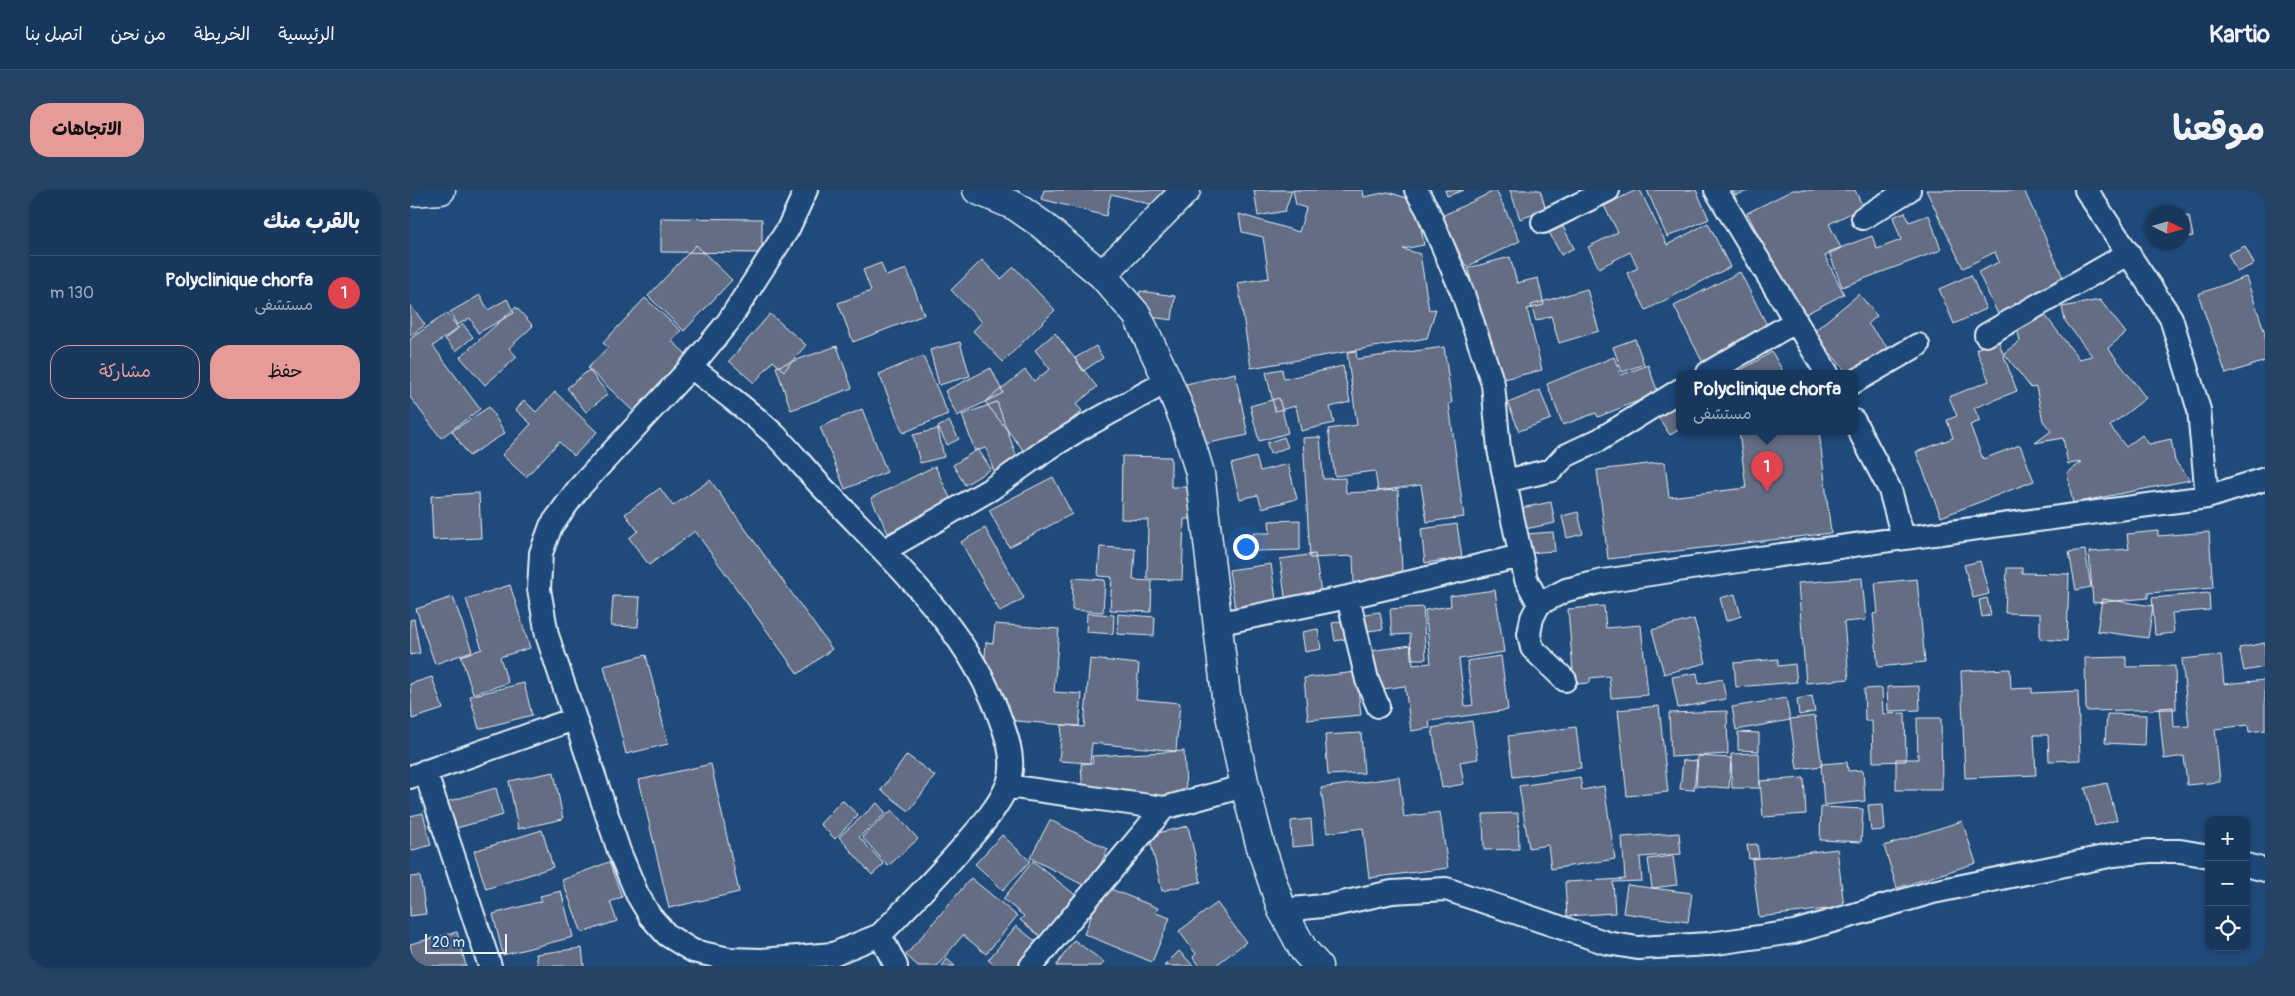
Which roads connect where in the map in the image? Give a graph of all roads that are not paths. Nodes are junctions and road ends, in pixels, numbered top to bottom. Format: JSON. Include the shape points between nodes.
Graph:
{"nodes":[{"id":1,"x":441,"y":190,"type":"edge"},
{"id":2,"x":806,"y":190,"type":"edge"},
{"id":3,"x":977,"y":190,"type":"edge"},
{"id":4,"x":1186,"y":190,"type":"edge"},
{"id":5,"x":1416,"y":190,"type":"edge"},
{"id":6,"x":1608,"y":190,"type":"edge"},
{"id":7,"x":1716,"y":190,"type":"edge"},
{"id":8,"x":1909,"y":190,"type":"edge"},
{"id":9,"x":2086,"y":190,"type":"edge"},
{"id":10,"x":410,"y":192,"type":"edge"},
{"id":11,"x":1863,"y":218,"type":"dead end"},
{"id":12,"x":1543,"y":222,"type":"dead end"},
{"id":13,"x":2129,"y":253,"type":"junction"},
{"id":14,"x":1102,"y":275,"type":"junction"},
{"id":15,"x":1796,"y":321,"type":"junction"},
{"id":16,"x":1986,"y":335,"type":"dead end"},
{"id":17,"x":1918,"y":345,"type":"dead end"},
{"id":18,"x":691,"y":366,"type":"junction"},
{"id":19,"x":1713,"y":370,"type":"edge"},
{"id":20,"x":1825,"y":370,"type":"edge"},
{"id":21,"x":1858,"y":380,"type":"edge"},
{"id":22,"x":1168,"y":381,"type":"junction"},
{"id":23,"x":1676,"y":392,"type":"edge"},
{"id":24,"x":1858,"y":429,"type":"edge"},
{"id":25,"x":2265,"y":479,"type":"edge"},
{"id":26,"x":1505,"y":481,"type":"junction"},
{"id":27,"x":2208,"y":497,"type":"junction"},
{"id":28,"x":1903,"y":538,"type":"junction"},
{"id":29,"x":884,"y":550,"type":"junction"},
{"id":30,"x":1521,"y":556,"type":"junction"},
{"id":31,"x":1348,"y":597,"type":"junction"},
{"id":32,"x":1539,"y":604,"type":"junction"},
{"id":33,"x":1216,"y":624,"type":"junction"},
{"id":34,"x":1565,"y":680,"type":"dead end"},
{"id":35,"x":1378,"y":706,"type":"dead end"},
{"id":36,"x":574,"y":718,"type":"junction"},
{"id":37,"x":417,"y":774,"type":"edge"},
{"id":38,"x":1007,"y":786,"type":"junction"},
{"id":39,"x":1245,"y":786,"type":"junction"},
{"id":40,"x":1164,"y":808,"type":"junction"},
{"id":41,"x":2205,"y":855,"type":"edge"},
{"id":42,"x":2250,"y":866,"type":"edge"},
{"id":43,"x":2265,"y":870,"type":"edge"},
{"id":44,"x":1282,"y":910,"type":"junction"},
{"id":45,"x":880,"y":935,"type":"junction"},
{"id":46,"x":490,"y":966,"type":"edge"},
{"id":47,"x":896,"y":966,"type":"edge"},
{"id":48,"x":1030,"y":966,"type":"edge"},
{"id":49,"x":1318,"y":966,"type":"edge"}],
"edges":[{"from":1,"to":10,"type":"street"},
{"from":2,"to":18,"type":"street","via":[[768,262],[728,322]]},
{"from":3,"to":14,"type":"street","via":[[1015,206]]},
{"from":4,"to":14,"type":"street"},
{"from":5,"to":26,"type":"street","via":[[1463,294],[1493,384]]},
{"from":6,"to":12,"type":"street"},
{"from":7,"to":15,"type":"street"},
{"from":8,"to":11,"type":"street"},
{"from":9,"to":13,"type":"street"},
{"from":13,"to":16,"type":"street"},
{"from":13,"to":27,"type":"street","via":[[2171,318],[2200,410]]},
{"from":14,"to":22,"type":"street","via":[[1137,315]]},
{"from":15,"to":19,"type":"street"},
{"from":15,"to":20,"type":"street"},
{"from":17,"to":21,"type":"street"},
{"from":18,"to":29,"type":"street","via":[[775,435]]},
{"from":18,"to":36,"type":"street","via":[[578,489],[551,526],[541,553],[539,589],[548,635]]},
{"from":22,"to":29,"type":"street","via":[[1082,428],[991,489]]},
{"from":22,"to":33,"type":"street","via":[[1200,473]]},
{"from":23,"to":26,"type":"street","via":[[1599,440],[1565,456],[1552,470]]},
{"from":24,"to":28,"type":"street","via":[[1890,490]]},
{"from":25,"to":27,"type":"street"},
{"from":26,"to":30,"type":"street"},
{"from":27,"to":28,"type":"street"},
{"from":28,"to":32,"type":"street","via":[[1603,581],[1566,590]]},
{"from":29,"to":38,"type":"street","via":[[954,631],[981,676],[1008,740],[1012,764]]},
{"from":30,"to":31,"type":"street"},
{"from":30,"to":32,"type":"street","via":[[1526,579]]},
{"from":31,"to":33,"type":"street"},
{"from":31,"to":35,"type":"street","via":[[1367,680]]},
{"from":32,"to":34,"type":"street","via":[[1532,618],[1532,648]]},
{"from":33,"to":39,"type":"street","via":[[1226,696]]},
{"from":36,"to":37,"type":"street"},
{"from":36,"to":45,"type":"street","via":[[637,894],[667,935],[693,951],[728,959],[762,960],[833,954]]},
{"from":37,"to":46,"type":"street"},
{"from":38,"to":40,"type":"street"},
{"from":38,"to":45,"type":"street","via":[[977,831]]},
{"from":39,"to":40,"type":"street"},
{"from":39,"to":44,"type":"street"},
{"from":40,"to":48,"type":"street"},
{"from":41,"to":44,"type":"street","via":[[2180,851],[2114,855],[1933,892],[1794,932],[1692,945],[1638,948],[1607,943],[1446,889],[1392,892],[1332,905]]},
{"from":42,"to":43,"type":"street"},
{"from":44,"to":49,"type":"street","via":[[1303,949]]},
{"from":45,"to":47,"type":"street"}]}
